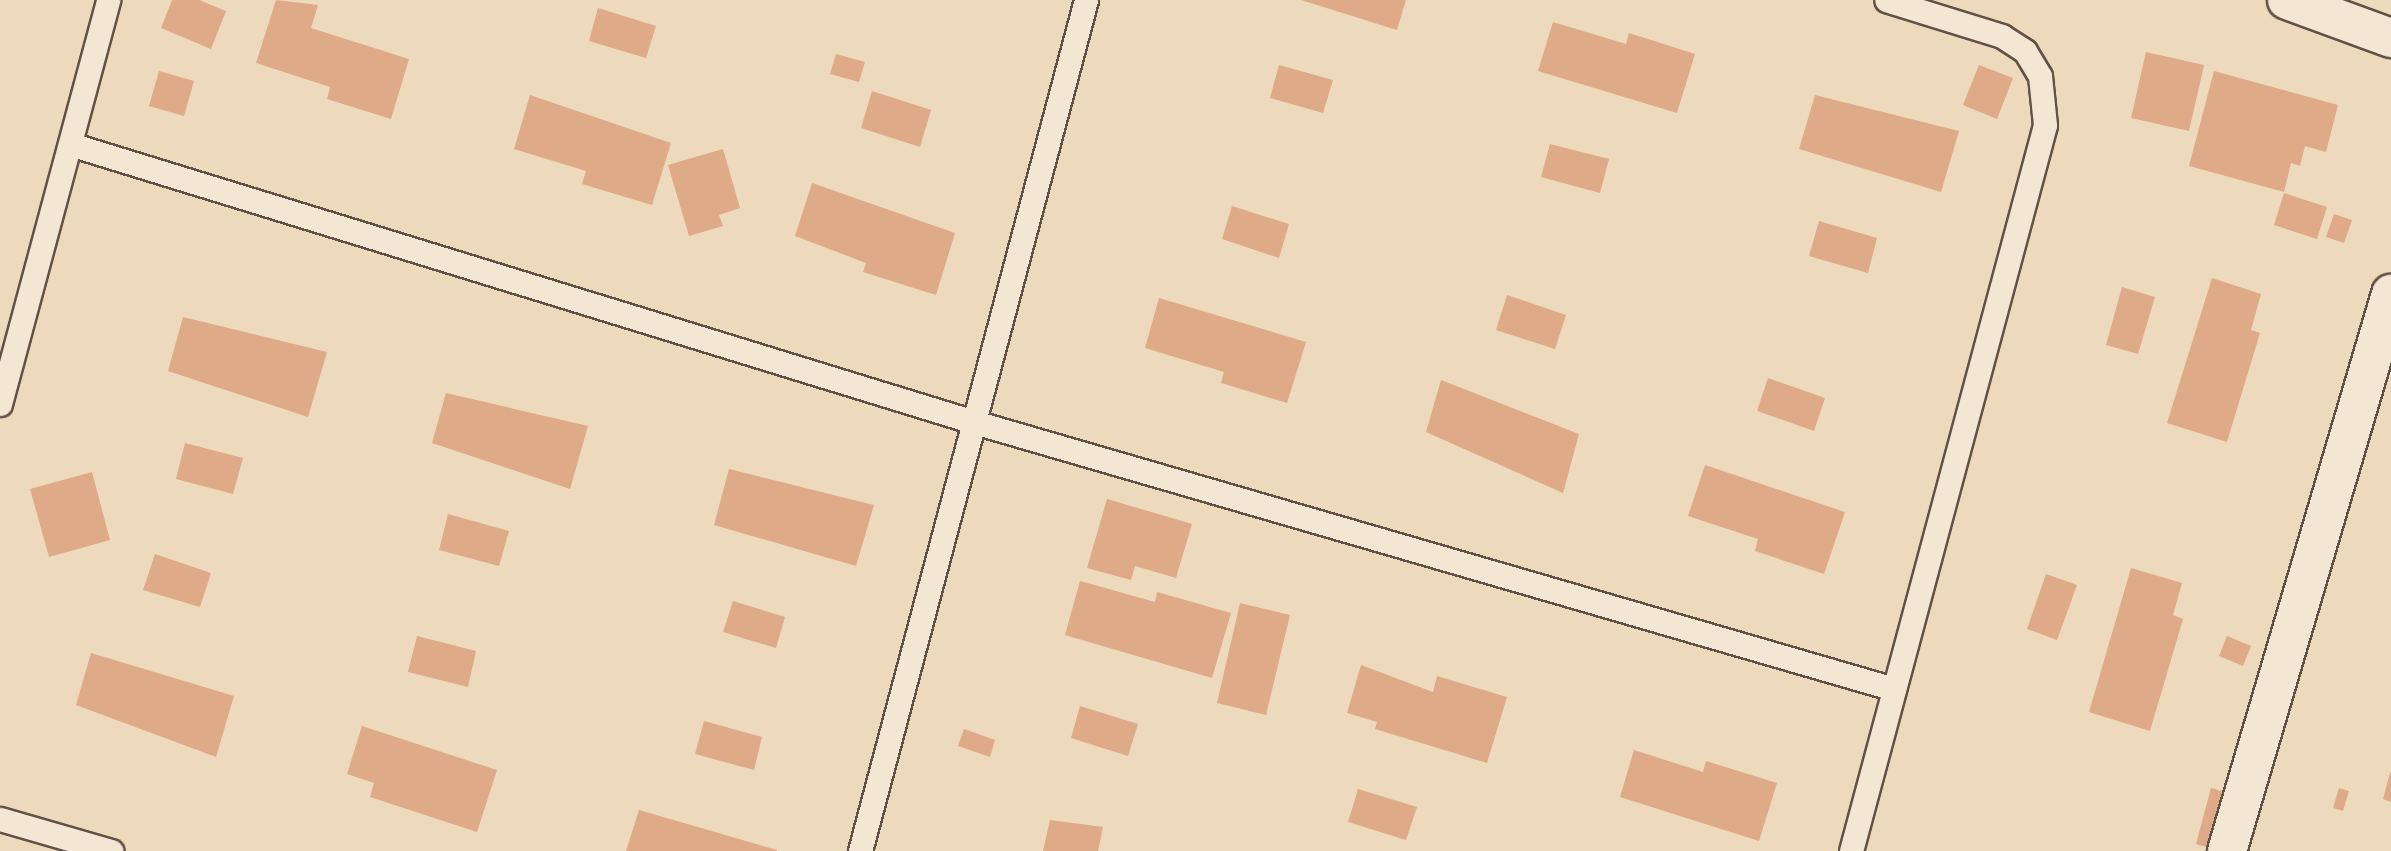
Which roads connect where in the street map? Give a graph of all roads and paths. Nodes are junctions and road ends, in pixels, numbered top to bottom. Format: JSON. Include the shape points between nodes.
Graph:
{"nodes":[{"id":1,"x":108,"y":0,"type":"edge"},
{"id":2,"x":1086,"y":0,"type":"edge"},
{"id":3,"x":1886,"y":0,"type":"edge"},
{"id":4,"x":2287,"y":0,"type":"edge"},
{"id":5,"x":2391,"y":37,"type":"edge"},
{"id":6,"x":73,"y":145,"type":"junction"},
{"id":7,"x":2391,"y":294,"type":"edge"},
{"id":8,"x":0,"y":404,"type":"edge"},
{"id":9,"x":974,"y":422,"type":"junction"},
{"id":10,"x":1894,"y":689,"type":"junction"},
{"id":11,"x":0,"y":819,"type":"edge"},
{"id":12,"x":111,"y":851,"type":"edge"},
{"id":13,"x":860,"y":851,"type":"edge"},
{"id":14,"x":1851,"y":851,"type":"edge"},
{"id":15,"x":2227,"y":851,"type":"edge"}],
"edges":[{"from":1,"to":6,"type":"lane"},
{"from":2,"to":9,"type":"lane"},
{"from":3,"to":10,"type":"lane","via":[[2002,36],[2025,51],[2045,99],[2045,125]]},
{"from":4,"to":5,"type":"street"},
{"from":6,"to":8,"type":"lane"},
{"from":6,"to":9,"type":"lane"},
{"from":7,"to":15,"type":"street"},
{"from":9,"to":10,"type":"lane"},
{"from":9,"to":13,"type":"lane"},
{"from":10,"to":14,"type":"lane"},
{"from":11,"to":12,"type":"lane"}]}
